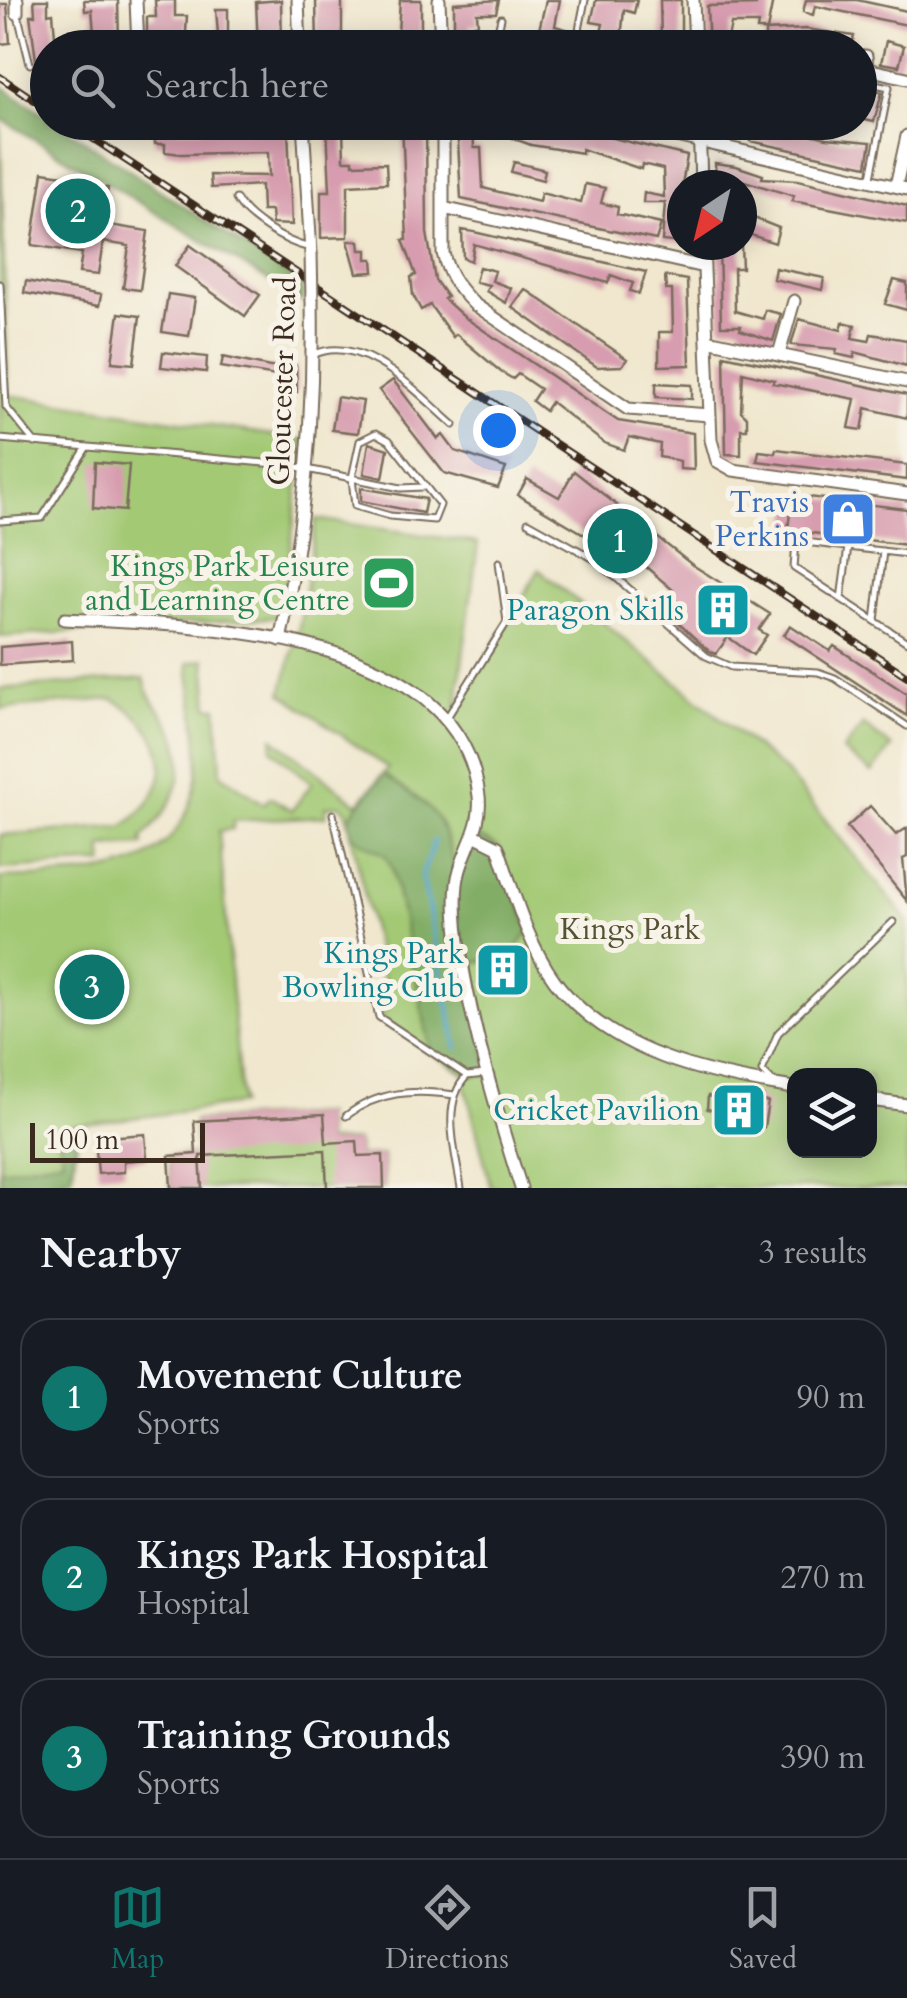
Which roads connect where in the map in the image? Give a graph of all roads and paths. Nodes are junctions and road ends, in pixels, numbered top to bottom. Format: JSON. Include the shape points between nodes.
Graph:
{"nodes":[{"id":1,"x":136,"y":0,"type":"edge"},
{"id":2,"x":298,"y":0,"type":"edge"},
{"id":3,"x":439,"y":0,"type":"edge"},
{"id":4,"x":585,"y":0,"type":"edge"},
{"id":5,"x":693,"y":0,"type":"edge"},
{"id":6,"x":17,"y":6,"type":"edge"},
{"id":7,"x":502,"y":18,"type":"dead end"},
{"id":8,"x":137,"y":30,"type":"edge"},
{"id":9,"x":299,"y":30,"type":"edge"},
{"id":10,"x":440,"y":30,"type":"edge"},
{"id":11,"x":499,"y":30,"type":"edge"},
{"id":12,"x":579,"y":30,"type":"dead end"},
{"id":13,"x":694,"y":30,"type":"edge"},
{"id":14,"x":30,"y":64,"type":"dead end"},
{"id":15,"x":877,"y":71,"type":"edge"},
{"id":16,"x":907,"y":78,"type":"edge"},
{"id":17,"x":877,"y":84,"type":"edge"},
{"id":18,"x":907,"y":136,"type":"edge"},
{"id":19,"x":304,"y":140,"type":"edge"},
{"id":20,"x":442,"y":140,"type":"edge"},
{"id":21,"x":692,"y":140,"type":"edge"},
{"id":22,"x":700,"y":142,"type":"junction"},
{"id":23,"x":701,"y":170,"type":"edge"},
{"id":24,"x":870,"y":180,"type":"junction"},
{"id":25,"x":902,"y":188,"type":"edge"},
{"id":26,"x":236,"y":199,"type":"dead end"},
{"id":27,"x":443,"y":208,"type":"junction"},
{"id":28,"x":310,"y":250,"type":"junction"},
{"id":29,"x":704,"y":260,"type":"edge"},
{"id":30,"x":704,"y":267,"type":"junction"},
{"id":31,"x":0,"y":284,"type":"edge"},
{"id":32,"x":794,"y":300,"type":"dead end"},
{"id":33,"x":707,"y":340,"type":"junction"},
{"id":34,"x":779,"y":354,"type":"junction"},
{"id":35,"x":313,"y":355,"type":"junction"},
{"id":36,"x":907,"y":382,"type":"edge"},
{"id":37,"x":710,"y":415,"type":"junction"},
{"id":38,"x":454,"y":426,"type":"dead end"},
{"id":39,"x":0,"y":440,"type":"edge"},
{"id":40,"x":35,"y":443,"type":"junction"},
{"id":41,"x":87,"y":448,"type":"junction"},
{"id":42,"x":307,"y":468,"type":"junction"},
{"id":43,"x":352,"y":478,"type":"junction"},
{"id":44,"x":424,"y":486,"type":"junction"},
{"id":45,"x":907,"y":494,"type":"edge"},
{"id":46,"x":0,"y":520,"type":"edge"},
{"id":47,"x":528,"y":522,"type":"dead end"},
{"id":48,"x":848,"y":547,"type":"junction"},
{"id":49,"x":883,"y":551,"type":"junction"},
{"id":50,"x":907,"y":554,"type":"edge"},
{"id":51,"x":499,"y":562,"type":"dead end"},
{"id":52,"x":841,"y":599,"type":"junction"},
{"id":53,"x":66,"y":619,"type":"dead end"},
{"id":54,"x":875,"y":621,"type":"junction"},
{"id":55,"x":280,"y":640,"type":"junction"},
{"id":56,"x":907,"y":642,"type":"edge"},
{"id":57,"x":445,"y":721,"type":"junction"},
{"id":58,"x":907,"y":726,"type":"edge"},
{"id":59,"x":333,"y":814,"type":"dead end"},
{"id":60,"x":476,"y":836,"type":"junction"},
{"id":61,"x":892,"y":922,"type":"dead end"},
{"id":62,"x":490,"y":1074,"type":"junction"},
{"id":63,"x":467,"y":1076,"type":"junction"},
{"id":64,"x":776,"y":1086,"type":"junction"},
{"id":65,"x":787,"y":1087,"type":"edge"},
{"id":66,"x":454,"y":1095,"type":"junction"},
{"id":67,"x":877,"y":1101,"type":"edge"},
{"id":68,"x":907,"y":1104,"type":"edge"},
{"id":69,"x":346,"y":1116,"type":"dead end"},
{"id":70,"x":461,"y":1188,"type":"edge"},
{"id":71,"x":521,"y":1188,"type":"edge"}],
"edges":[{"from":1,"to":8,"type":"street"},
{"from":2,"to":9,"type":"street"},
{"from":3,"to":10,"type":"street"},
{"from":4,"to":12,"type":"lane"},
{"from":5,"to":13,"type":"street"},
{"from":6,"to":14,"type":"lane"},
{"from":7,"to":11,"type":"lane"},
{"from":15,"to":16,"type":"street"},
{"from":17,"to":24,"type":"lane","via":[[889,87]]},
{"from":18,"to":25,"type":"street"},
{"from":19,"to":28,"type":"street","name":"Gloucester Road"},
{"from":20,"to":27,"type":"street"},
{"from":21,"to":22,"type":"street"},
{"from":22,"to":23,"type":"street"},
{"from":22,"to":24,"type":"street"},
{"from":24,"to":25,"type":"street"},
{"from":26,"to":28,"type":"lane"},
{"from":27,"to":30,"type":"street"},
{"from":27,"to":37,"type":"street","via":[[448,272],[474,304],[628,409]]},
{"from":28,"to":35,"type":"street","name":"Gloucester Road","bridge":true},
{"from":29,"to":30,"type":"street"},
{"from":30,"to":33,"type":"street"},
{"from":31,"to":40,"type":"lane","via":[[6,407]]},
{"from":32,"to":34,"type":"street"},
{"from":33,"to":34,"type":"street"},
{"from":33,"to":37,"type":"street"},
{"from":34,"to":36,"type":"street"},
{"from":35,"to":38,"type":"lane","via":[[338,347],[364,355]]},
{"from":35,"to":42,"type":"street","name":"Gloucester Road"},
{"from":37,"to":45,"type":"street","via":[[717,461],[733,470]]},
{"from":39,"to":40,"type":"lane"},
{"from":40,"to":41,"type":"lane"},
{"from":41,"to":42,"type":"lane"},
{"from":41,"to":46,"type":"lane","via":[[42,518]]},
{"from":42,"to":43,"type":"lane"},
{"from":42,"to":55,"type":"street","name":"Gloucester Road"},
{"from":43,"to":44,"type":"lane"},
{"from":43,"to":44,"type":"lane","via":[[360,440],[376,432]]},
{"from":43,"to":44,"type":"lane","via":[[355,506],[427,522],[441,509]]},
{"from":47,"to":58,"type":"lane","via":[[596,560],[706,656],[730,666],[818,672]]},
{"from":48,"to":49,"type":"lane"},
{"from":48,"to":52,"type":"lane"},
{"from":48,"to":52,"type":"lane","via":[[796,541],[794,568]]},
{"from":49,"to":50,"type":"lane"},
{"from":49,"to":54,"type":"lane"},
{"from":51,"to":57,"type":"lane","via":[[507,622]]},
{"from":52,"to":54,"type":"lane"},
{"from":53,"to":55,"type":"street","via":[[214,628]]},
{"from":54,"to":56,"type":"lane"},
{"from":55,"to":57,"type":"street","via":[[387,674]]},
{"from":57,"to":60,"type":"street","via":[[479,794]]},
{"from":59,"to":63,"type":"lane","via":[[379,1017]]},
{"from":60,"to":62,"type":"street","via":[[457,882],[465,964]]},
{"from":60,"to":64,"type":"street","via":[[498,847],[553,978],[579,1008],[623,1039],[682,1063]]},
{"from":61,"to":64,"type":"lane","via":[[778,1034],[762,1071]]},
{"from":62,"to":63,"type":"lane"},
{"from":62,"to":71,"type":"street"},
{"from":63,"to":66,"type":"lane"},
{"from":64,"to":65,"type":"street"},
{"from":66,"to":69,"type":"lane","via":[[376,1096]]},
{"from":66,"to":70,"type":"lane"},
{"from":67,"to":68,"type":"street"}]}
